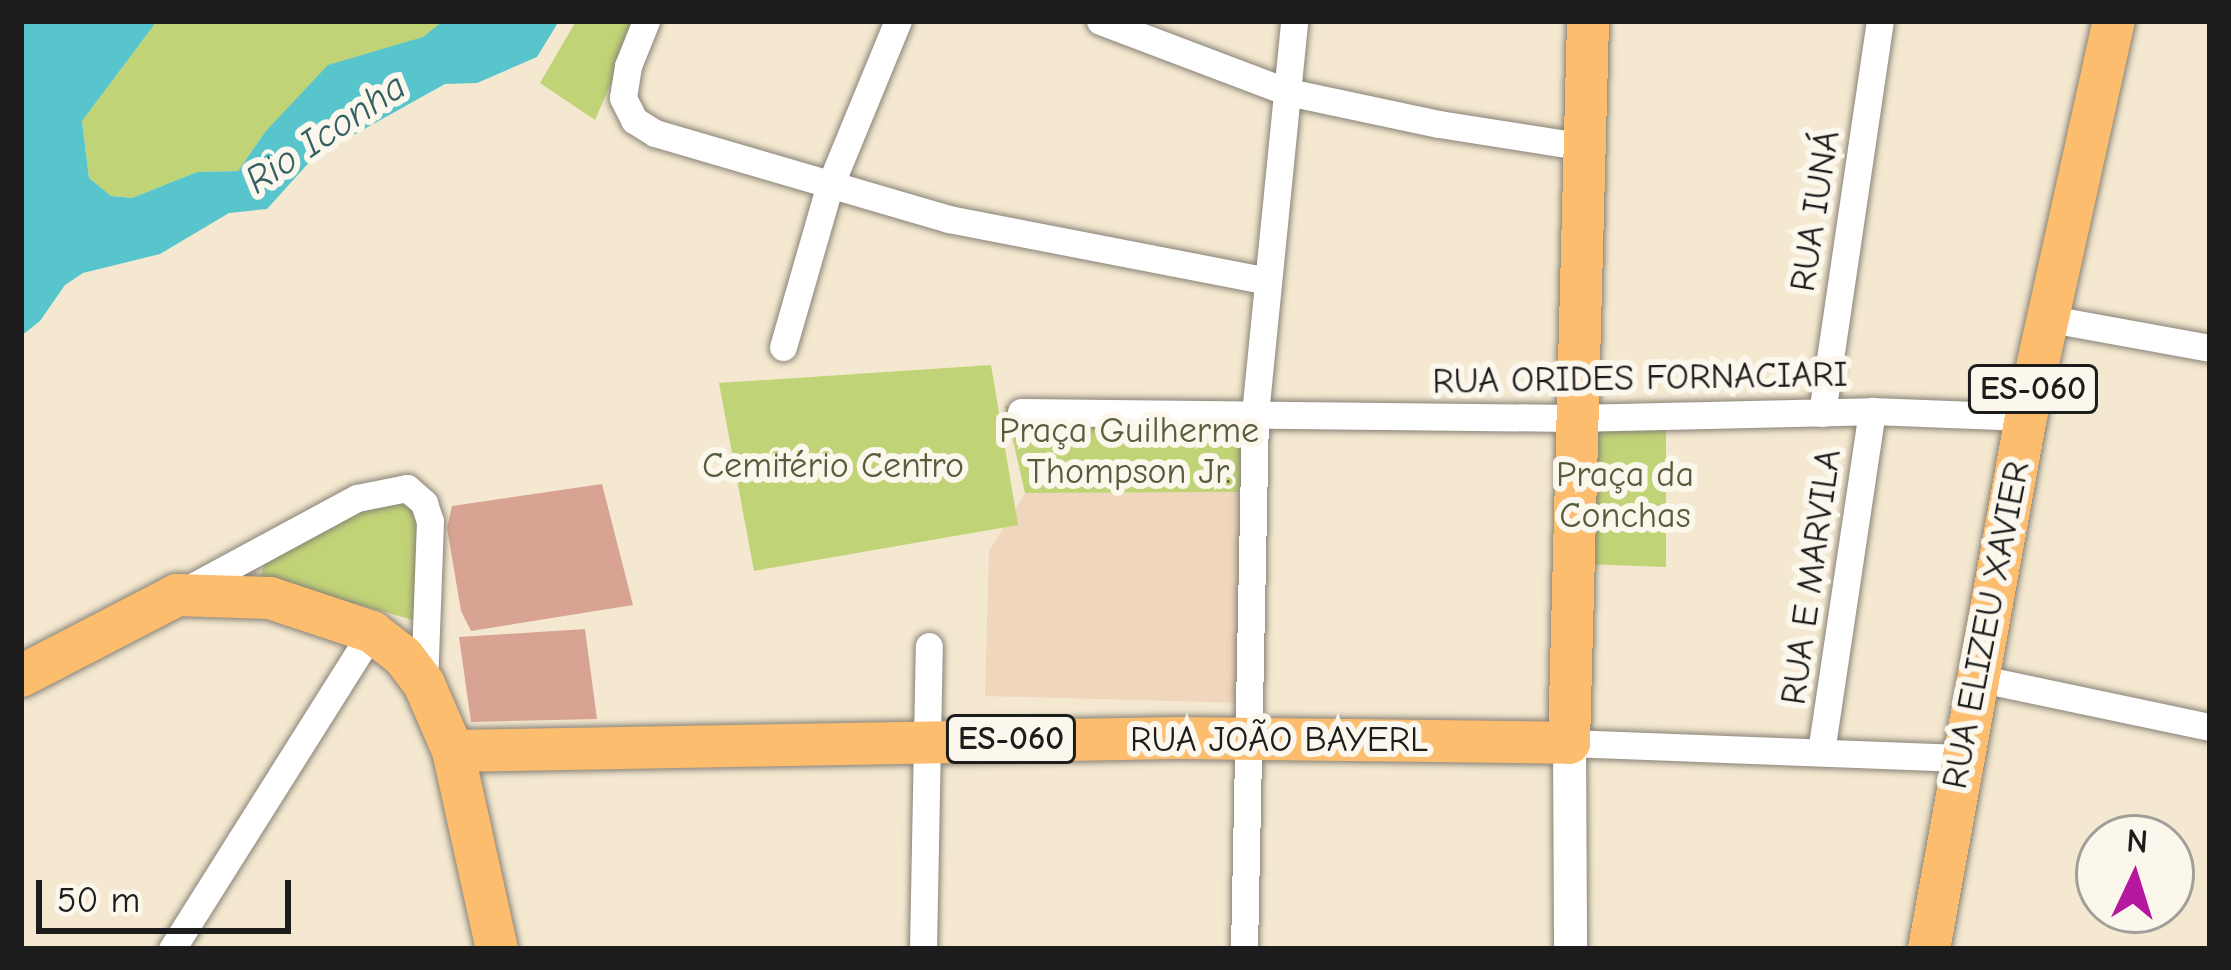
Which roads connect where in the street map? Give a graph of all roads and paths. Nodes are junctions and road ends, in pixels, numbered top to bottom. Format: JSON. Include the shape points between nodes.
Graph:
{"nodes":[{"id":1,"x":646,"y":21,"type":"edge"},
{"id":2,"x":898,"y":21,"type":"edge"},
{"id":3,"x":1100,"y":21,"type":"edge"},
{"id":4,"x":1294,"y":21,"type":"edge"},
{"id":5,"x":1588,"y":21,"type":"edge"},
{"id":6,"x":1880,"y":21,"type":"edge"},
{"id":7,"x":2114,"y":21,"type":"edge"},
{"id":8,"x":1288,"y":92,"type":"junction"},
{"id":9,"x":1586,"y":147,"type":"junction"},
{"id":10,"x":829,"y":188,"type":"junction"},
{"id":11,"x":1264,"y":280,"type":"junction"},
{"id":12,"x":2050,"y":319,"type":"junction"},
{"id":13,"x":783,"y":347,"type":"dead end"},
{"id":14,"x":2210,"y":348,"type":"edge"},
{"id":15,"x":1872,"y":411,"type":"junction"},
{"id":16,"x":1021,"y":412,"type":"dead end"},
{"id":17,"x":1822,"y":412,"type":"junction"},
{"id":18,"x":1255,"y":414,"type":"junction"},
{"id":19,"x":2026,"y":417,"type":"junction"},
{"id":20,"x":1574,"y":418,"type":"junction"},
{"id":21,"x":178,"y":595,"type":"junction"},
{"id":22,"x":372,"y":632,"type":"junction"},
{"id":23,"x":929,"y":646,"type":"dead end"},
{"id":24,"x":21,"y":676,"type":"edge"},
{"id":25,"x":1976,"y":678,"type":"junction"},
{"id":26,"x":424,"y":684,"type":"junction"},
{"id":27,"x":2210,"y":727,"type":"edge"},
{"id":28,"x":1247,"y":738,"type":"junction"},
{"id":29,"x":928,"y":740,"type":"junction"},
{"id":30,"x":1569,"y":743,"type":"junction"},
{"id":31,"x":453,"y":751,"type":"junction"},
{"id":32,"x":1821,"y":752,"type":"junction"},
{"id":33,"x":1961,"y":758,"type":"junction"},
{"id":34,"x":172,"y":949,"type":"edge"},
{"id":35,"x":497,"y":949,"type":"edge"},
{"id":36,"x":923,"y":949,"type":"edge"},
{"id":37,"x":1244,"y":949,"type":"edge"},
{"id":38,"x":1570,"y":949,"type":"edge"},
{"id":39,"x":1929,"y":949,"type":"edge"}],
"edges":[{"from":1,"to":10,"type":"street","via":[[623,98],[634,120]]},
{"from":2,"to":10,"type":"street"},
{"from":3,"to":8,"type":"street"},
{"from":4,"to":8,"type":"street"},
{"from":5,"to":9,"type":"main road"},
{"from":6,"to":17,"type":"street","name":"RUA IUNÁ"},
{"from":7,"to":12,"type":"main road","name":"RUA ELIZEU XAVIER","number":"ES-060"},
{"from":8,"to":9,"type":"street"},
{"from":8,"to":11,"type":"street"},
{"from":9,"to":20,"type":"main road"},
{"from":10,"to":11,"type":"street","via":[[1041,241]]},
{"from":10,"to":13,"type":"street"},
{"from":11,"to":18,"type":"street"},
{"from":12,"to":14,"type":"street"},
{"from":12,"to":19,"type":"main road","name":"RUA ELIZEU XAVIER","number":"ES-060"},
{"from":15,"to":17,"type":"street","name":"RUA ORIDES FORNACIARI"},
{"from":15,"to":19,"type":"street","name":"RUA ORIDES FORNACIARI"},
{"from":15,"to":32,"type":"street","name":"RUA E MARVILA"},
{"from":16,"to":18,"type":"street","name":"RUA ORIDES FORNACIARI"},
{"from":17,"to":20,"type":"street","name":"RUA ORIDES FORNACIARI"},
{"from":18,"to":20,"type":"street","name":"RUA ORIDES FORNACIARI"},
{"from":18,"to":28,"type":"street"},
{"from":19,"to":25,"type":"main road","name":"RUA ELIZEU XAVIER","number":"ES-060"},
{"from":20,"to":30,"type":"main road"},
{"from":21,"to":22,"type":"main road","via":[[270,598]]},
{"from":21,"to":24,"type":"main road"},
{"from":21,"to":26,"type":"street","via":[[357,498],[407,488],[430,521]]},
{"from":22,"to":26,"type":"main road"},
{"from":22,"to":34,"type":"street"},
{"from":23,"to":29,"type":"street"},
{"from":25,"to":27,"type":"street"},
{"from":25,"to":33,"type":"main road","name":"RUA ELIZEU XAVIER","number":"ES-060"},
{"from":26,"to":31,"type":"main road"},
{"from":28,"to":29,"type":"main road","name":"RUA JOÃO BAYERL","number":"ES-060"},
{"from":28,"to":30,"type":"main road","name":"RUA JOÃO BAYERL","number":"ES-060"},
{"from":28,"to":37,"type":"street"},
{"from":29,"to":31,"type":"main road","name":"RUA JOÃO BAYERL","number":"ES-060"},
{"from":29,"to":36,"type":"street"},
{"from":30,"to":32,"type":"street","name":"RUA JOÃO BAYERL"},
{"from":30,"to":38,"type":"street"},
{"from":31,"to":35,"type":"main road"},
{"from":32,"to":33,"type":"street","name":"RUA JOÃO BAYERL"},
{"from":33,"to":39,"type":"main road","name":"RUA ELIZEU XAVIER","number":"ES-060"}]}
